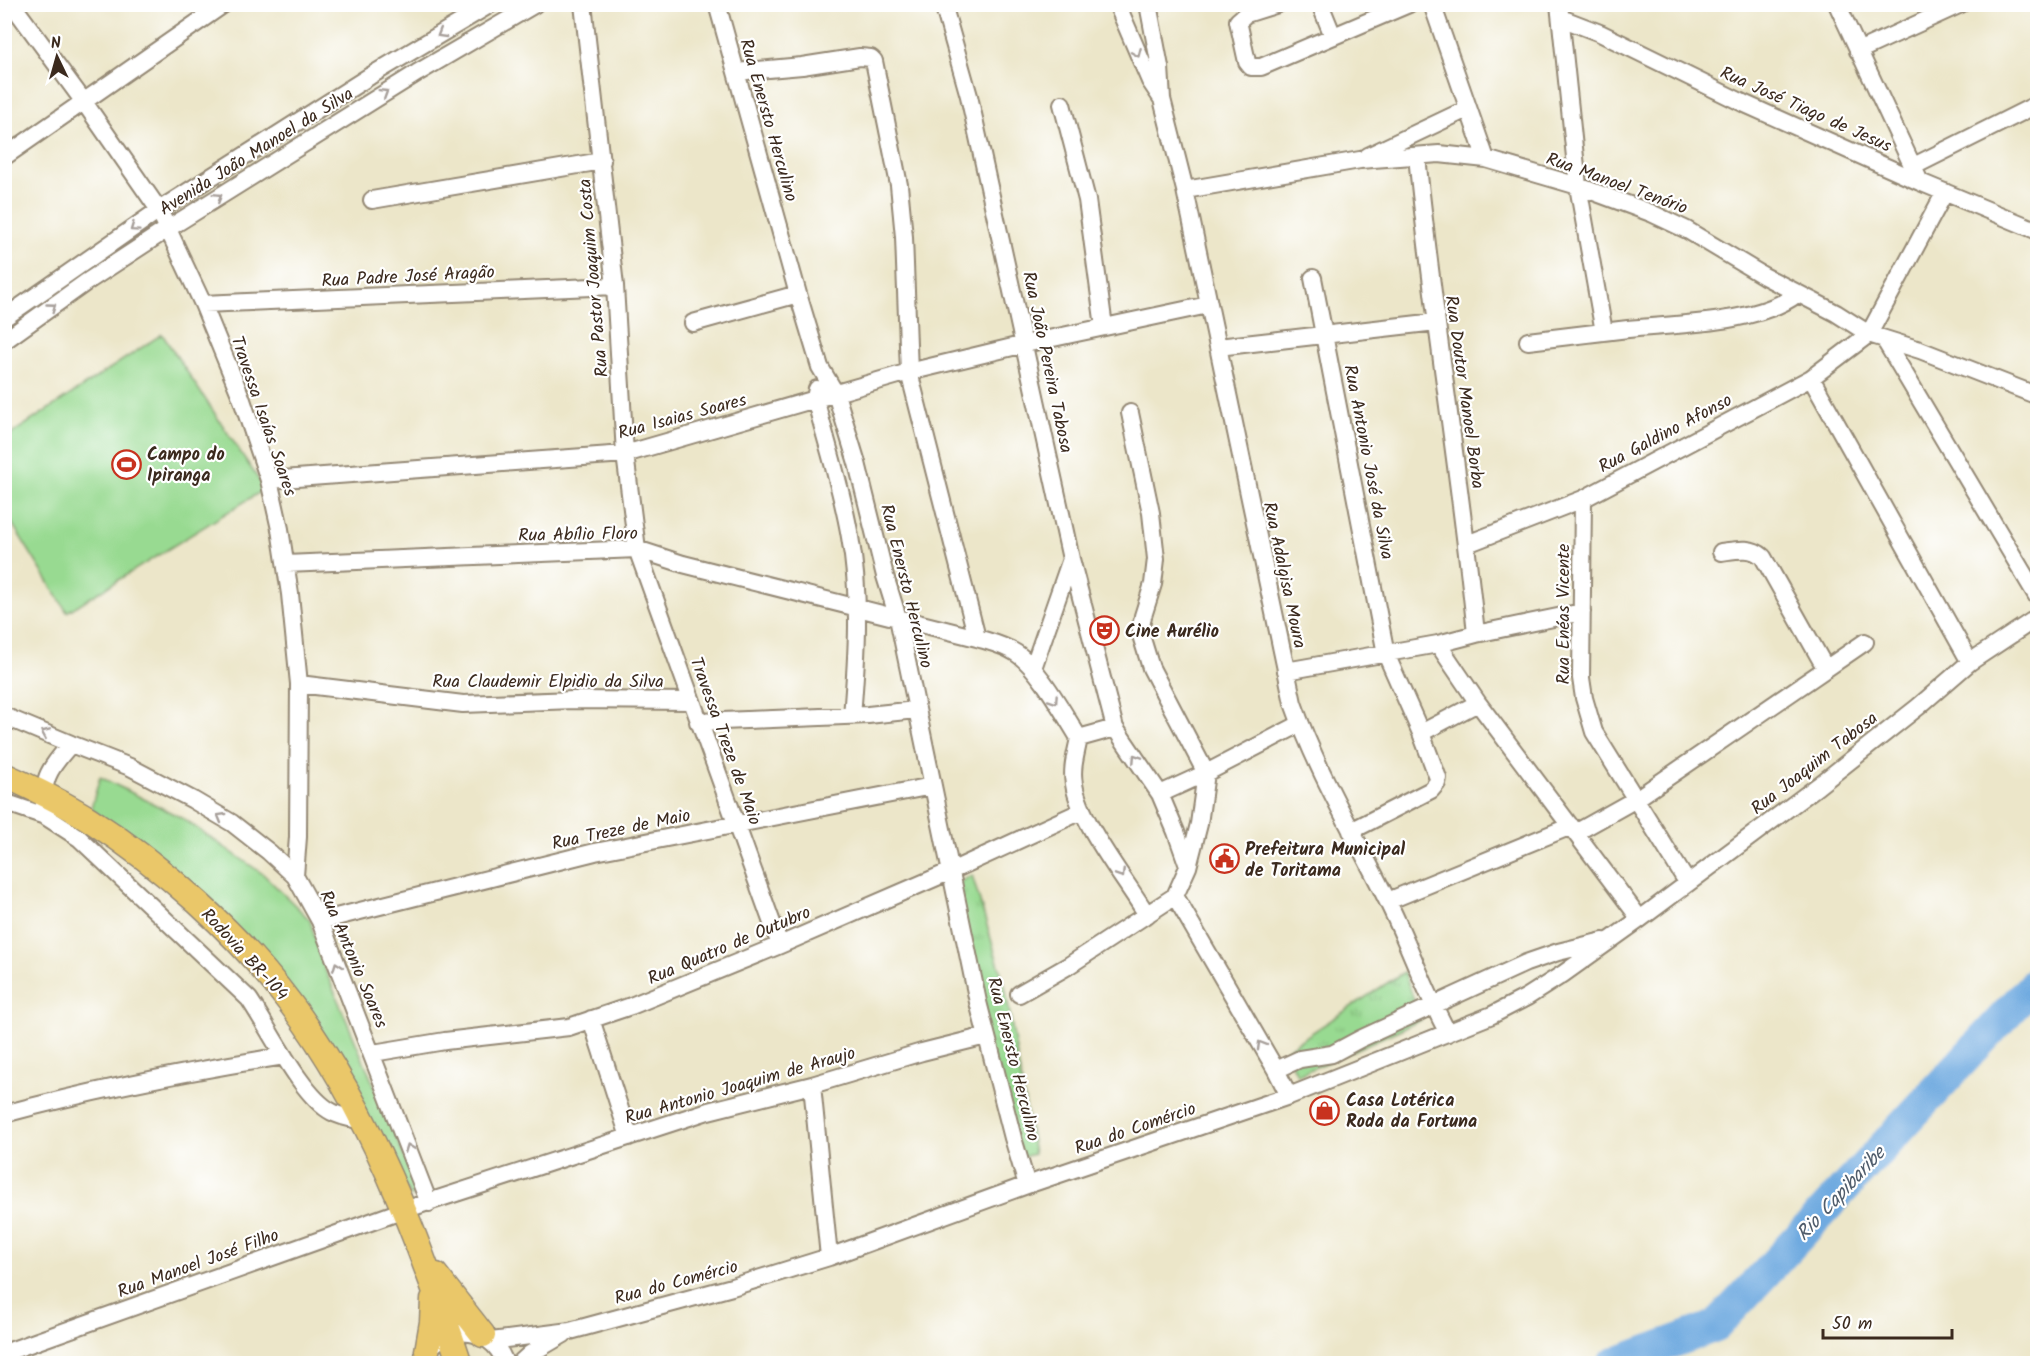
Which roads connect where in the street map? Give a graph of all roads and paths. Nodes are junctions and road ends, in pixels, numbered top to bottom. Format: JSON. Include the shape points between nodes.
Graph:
{"nodes":[{"id":1,"x":12,"y":4,"type":"edge"},
{"id":2,"x":224,"y":4,"type":"edge"},
{"id":3,"x":491,"y":4,"type":"edge"},
{"id":4,"x":535,"y":4,"type":"edge"},
{"id":5,"x":583,"y":4,"type":"edge"},
{"id":6,"x":717,"y":4,"type":"edge"},
{"id":7,"x":943,"y":4,"type":"edge"},
{"id":8,"x":1117,"y":4,"type":"edge"},
{"id":9,"x":1148,"y":4,"type":"edge"},
{"id":10,"x":1278,"y":4,"type":"edge"},
{"id":11,"x":1320,"y":4,"type":"edge"},
{"id":12,"x":1409,"y":4,"type":"edge"},
{"id":13,"x":1432,"y":4,"type":"edge"},
{"id":14,"x":1837,"y":4,"type":"edge"},
{"id":15,"x":1961,"y":4,"type":"edge"},
{"id":16,"x":1560,"y":11,"type":"edge"},
{"id":17,"x":1333,"y":36,"type":"junction"},
{"id":18,"x":1858,"y":51,"type":"junction"},
{"id":19,"x":736,"y":72,"type":"junction"},
{"id":20,"x":1162,"y":99,"type":"junction"},
{"id":21,"x":84,"y":102,"type":"junction"},
{"id":22,"x":1062,"y":104,"type":"dead end"},
{"id":23,"x":2037,"y":104,"type":"edge"},
{"id":24,"x":1467,"y":109,"type":"junction"},
{"id":25,"x":1417,"y":156,"type":"junction"},
{"id":26,"x":4,"y":158,"type":"edge"},
{"id":27,"x":1486,"y":159,"type":"junction"},
{"id":28,"x":1360,"y":160,"type":"junction"},
{"id":29,"x":602,"y":161,"type":"junction"},
{"id":30,"x":1912,"y":167,"type":"junction"},
{"id":31,"x":1920,"y":182,"type":"junction"},
{"id":32,"x":1578,"y":186,"type":"junction"},
{"id":33,"x":1185,"y":190,"type":"junction"},
{"id":34,"x":1945,"y":192,"type":"junction"},
{"id":35,"x":372,"y":200,"type":"dead end"},
{"id":36,"x":159,"y":210,"type":"junction"},
{"id":37,"x":169,"y":228,"type":"junction"},
{"id":38,"x":2037,"y":231,"type":"edge"},
{"id":39,"x":80,"y":276,"type":"junction"},
{"id":40,"x":1313,"y":278,"type":"dead end"},
{"id":41,"x":615,"y":286,"type":"junction"},
{"id":42,"x":798,"y":294,"type":"junction"},
{"id":43,"x":1797,"y":294,"type":"junction"},
{"id":44,"x":203,"y":304,"type":"junction"},
{"id":45,"x":1208,"y":305,"type":"junction"},
{"id":46,"x":4,"y":318,"type":"edge"},
{"id":47,"x":1436,"y":322,"type":"junction"},
{"id":48,"x":693,"y":324,"type":"dead end"},
{"id":49,"x":1104,"y":327,"type":"junction"},
{"id":50,"x":1604,"y":332,"type":"junction"},
{"id":51,"x":1324,"y":335,"type":"junction"},
{"id":52,"x":1876,"y":336,"type":"junction"},
{"id":53,"x":4,"y":341,"type":"edge"},
{"id":54,"x":1528,"y":341,"type":"dead end"},
{"id":55,"x":1025,"y":344,"type":"junction"},
{"id":56,"x":1218,"y":347,"type":"junction"},
{"id":57,"x":820,"y":367,"type":"junction"},
{"id":58,"x":909,"y":372,"type":"junction"},
{"id":59,"x":1810,"y":378,"type":"junction"},
{"id":60,"x":836,"y":394,"type":"junction"},
{"id":61,"x":2037,"y":396,"type":"edge"},
{"id":62,"x":815,"y":398,"type":"junction"},
{"id":63,"x":1130,"y":413,"type":"dead end"},
{"id":64,"x":625,"y":453,"type":"junction"},
{"id":65,"x":269,"y":480,"type":"junction"},
{"id":66,"x":1583,"y":499,"type":"junction"},
{"id":67,"x":1467,"y":544,"type":"junction"},
{"id":68,"x":636,"y":549,"type":"junction"},
{"id":69,"x":1721,"y":552,"type":"dead end"},
{"id":70,"x":1071,"y":559,"type":"junction"},
{"id":71,"x":286,"y":564,"type":"junction"},
{"id":72,"x":2037,"y":598,"type":"edge"},
{"id":73,"x":857,"y":607,"type":"junction"},
{"id":74,"x":1582,"y":612,"type":"junction"},
{"id":75,"x":2037,"y":616,"type":"edge"},
{"id":76,"x":898,"y":618,"type":"junction"},
{"id":77,"x":1476,"y":634,"type":"junction"},
{"id":78,"x":977,"y":638,"type":"junction"},
{"id":79,"x":1865,"y":642,"type":"dead end"},
{"id":80,"x":1438,"y":644,"type":"junction"},
{"id":81,"x":1386,"y":654,"type":"junction"},
{"id":82,"x":1970,"y":662,"type":"junction"},
{"id":83,"x":1033,"y":668,"type":"junction"},
{"id":84,"x":1826,"y":669,"type":"junction"},
{"id":85,"x":1286,"y":671,"type":"junction"},
{"id":86,"x":299,"y":684,"type":"junction"},
{"id":87,"x":691,"y":701,"type":"junction"},
{"id":88,"x":1478,"y":702,"type":"junction"},
{"id":89,"x":916,"y":710,"type":"junction"},
{"id":90,"x":4,"y":716,"type":"edge"},
{"id":91,"x":852,"y":716,"type":"junction"},
{"id":92,"x":698,"y":722,"type":"junction"},
{"id":93,"x":1300,"y":724,"type":"junction"},
{"id":94,"x":1115,"y":728,"type":"junction"},
{"id":95,"x":1421,"y":733,"type":"junction"},
{"id":96,"x":1079,"y":738,"type":"junction"},
{"id":97,"x":70,"y":744,"type":"junction"},
{"id":98,"x":1206,"y":772,"type":"junction"},
{"id":99,"x":4,"y":775,"type":"edge"},
{"id":100,"x":932,"y":786,"type":"junction"},
{"id":101,"x":1160,"y":794,"type":"junction"},
{"id":102,"x":1636,"y":798,"type":"junction"},
{"id":103,"x":4,"y":802,"type":"edge"},
{"id":104,"x":44,"y":804,"type":"junction"},
{"id":105,"x":1082,"y":811,"type":"junction"},
{"id":106,"x":735,"y":824,"type":"junction"},
{"id":107,"x":1574,"y":829,"type":"junction"},
{"id":108,"x":1351,"y":831,"type":"junction"},
{"id":109,"x":1188,"y":867,"type":"junction"},
{"id":110,"x":951,"y":871,"type":"junction"},
{"id":111,"x":295,"y":876,"type":"junction"},
{"id":112,"x":1688,"y":882,"type":"junction"},
{"id":113,"x":1174,"y":896,"type":"junction"},
{"id":114,"x":1388,"y":901,"type":"junction"},
{"id":115,"x":1147,"y":915,"type":"junction"},
{"id":116,"x":1640,"y":919,"type":"junction"},
{"id":117,"x":320,"y":921,"type":"junction"},
{"id":118,"x":1612,"y":939,"type":"junction"},
{"id":119,"x":780,"y":945,"type":"junction"},
{"id":120,"x":1563,"y":974,"type":"joint"},
{"id":121,"x":1018,"y":994,"type":"dead end"},
{"id":122,"x":1432,"y":1006,"type":"junction"},
{"id":123,"x":591,"y":1019,"type":"junction"},
{"id":124,"x":1448,"y":1033,"type":"junction"},
{"id":125,"x":986,"y":1036,"type":"junction"},
{"id":126,"x":373,"y":1053,"type":"junction"},
{"id":127,"x":284,"y":1056,"type":"junction"},
{"id":128,"x":1276,"y":1070,"type":"junction"},
{"id":129,"x":812,"y":1085,"type":"junction"},
{"id":130,"x":1289,"y":1096,"type":"junction"},
{"id":131,"x":4,"y":1114,"type":"edge"},
{"id":132,"x":363,"y":1121,"type":"junction"},
{"id":133,"x":629,"y":1137,"type":"junction"},
{"id":134,"x":1027,"y":1185,"type":"junction"},
{"id":135,"x":429,"y":1203,"type":"junction"},
{"id":136,"x":404,"y":1210,"type":"junction"},
{"id":137,"x":829,"y":1257,"type":"junction"},
{"id":138,"x":423,"y":1259,"type":"junction"},
{"id":139,"x":433,"y":1288,"type":"junction"},
{"id":140,"x":570,"y":1331,"type":"junction"},
{"id":141,"x":450,"y":1334,"type":"junction"},
{"id":142,"x":487,"y":1338,"type":"junction"},
{"id":143,"x":4,"y":1353,"type":"edge"},
{"id":144,"x":422,"y":1359,"type":"edge"},
{"id":145,"x":460,"y":1364,"type":"edge"},
{"id":146,"x":505,"y":1364,"type":"edge"},
{"id":147,"x":519,"y":1364,"type":"edge"}],
"edges":[{"from":1,"to":21,"type":"street","name":"Travessa Isaías Soares"},
{"from":2,"to":21,"type":"street"},
{"from":3,"to":36,"type":"street","name":"Avenida João Manoel da Silva","one_way":true},
{"from":37,"to":4,"type":"street","name":"Avenida João Manoel da Silva","one_way":true},
{"from":5,"to":29,"type":"street","name":"Rua Pastor Joaquim Costa"},
{"from":6,"to":19,"type":"street","name":"Rua Enersto Herculino"},
{"from":7,"to":55,"type":"street","name":"Rua João Pereira Tabosa","via":[[969,96]]},
{"from":8,"to":20,"type":"street","one_way":true,"via":[[1150,81]]},
{"from":9,"to":20,"type":"street"},
{"from":10,"to":17,"type":"street","via":[[1246,14],[1238,21],[1251,67],[1262,67]]},
{"from":11,"to":17,"type":"street"},
{"from":12,"to":17,"type":"street"},
{"from":13,"to":24,"type":"street"},
{"from":14,"to":18,"type":"street"},
{"from":15,"to":18,"type":"street"},
{"from":16,"to":31,"type":"street","name":"Rua José Tiago de Jesus","via":[[1743,103]]},
{"from":16,"to":32,"type":"street"},
{"from":18,"to":30,"type":"street"},
{"from":19,"to":42,"type":"street","name":"Rua Enersto Herculino"},
{"from":19,"to":58,"type":"street","via":[[860,57],[874,61],[899,185]]},
{"from":20,"to":33,"type":"street","name":"Rua Adalgisa Moura"},
{"from":21,"to":26,"type":"street"},
{"from":21,"to":36,"type":"street","name":"Travessa Isaías Soares"},
{"from":22,"to":49,"type":"street","via":[[1087,200]]},
{"from":23,"to":30,"type":"street"},
{"from":24,"to":27,"type":"street"},
{"from":24,"to":28,"type":"street"},
{"from":25,"to":27,"type":"street","name":"Rua Manoel Tenório"},
{"from":25,"to":28,"type":"street","name":"Rua Manoel Tenório"},
{"from":25,"to":47,"type":"street","name":"Rua Doutor Manoel Borba"},
{"from":27,"to":32,"type":"street","name":"Rua Manoel Tenório"},
{"from":28,"to":33,"type":"street","name":"Rua Manoel Tenório"},
{"from":29,"to":35,"type":"street"},
{"from":29,"to":41,"type":"street","name":"Rua Pastor Joaquim Costa"},
{"from":30,"to":31,"type":"street"},
{"from":31,"to":34,"type":"street","name":"Rua José Tiago de Jesus"},
{"from":32,"to":43,"type":"street","name":"Rua Manoel Tenório","via":[[1687,230]]},
{"from":32,"to":50,"type":"street"},
{"from":33,"to":45,"type":"street","name":"Rua Adalgisa Moura"},
{"from":34,"to":38,"type":"street","name":"Rua José Tiago de Jesus"},
{"from":34,"to":52,"type":"street"},
{"from":36,"to":37,"type":"street","name":"Travessa Isaías Soares"},
{"from":36,"to":39,"type":"street","name":"Avenida João Manoel da Silva","one_way":true},
{"from":37,"to":39,"type":"street","name":"Avenida João Manoel da Silva"},
{"from":37,"to":44,"type":"street","name":"Travessa Isaías Soares"},
{"from":39,"to":46,"type":"street","name":"Avenida João Manoel da Silva"},
{"from":53,"to":39,"type":"street","name":"Avenida João Manoel da Silva","one_way":true},
{"from":40,"to":51,"type":"street","name":"Rua Antonio José da Silva"},
{"from":41,"to":44,"type":"street","name":"Rua Padre José Aragão"},
{"from":41,"to":64,"type":"street","name":"Rua Pastor Joaquim Costa"},
{"from":42,"to":48,"type":"street"},
{"from":42,"to":57,"type":"street","name":"Rua Enersto Herculino"},
{"from":43,"to":50,"type":"street","via":[[1780,306],[1761,312]]},
{"from":43,"to":52,"type":"street","name":"Rua Manoel Tenório"},
{"from":44,"to":65,"type":"street","name":"Travessa Isaías Soares"},
{"from":45,"to":49,"type":"street","name":"Rua Isaias Soares"},
{"from":45,"to":56,"type":"street","name":"Rua Adalgisa Moura"},
{"from":47,"to":51,"type":"street"},
{"from":47,"to":67,"type":"street","name":"Rua Doutor Manoel Borba"},
{"from":49,"to":55,"type":"street","name":"Rua Isaias Soares"},
{"from":50,"to":54,"type":"street"},
{"from":51,"to":56,"type":"street"},
{"from":51,"to":81,"type":"street","name":"Rua Antonio José da Silva"},
{"from":52,"to":59,"type":"street","name":"Rua Galdino Afonso"},
{"from":52,"to":61,"type":"street","name":"Rua Manoel Tenório"},
{"from":52,"to":72,"type":"street"},
{"from":55,"to":58,"type":"street","name":"Rua Isaias Soares"},
{"from":55,"to":70,"type":"street","name":"Rua João Pereira Tabosa"},
{"from":56,"to":85,"type":"street","name":"Rua Adalgisa Moura"},
{"from":57,"to":60,"type":"street","name":"Rua Enersto Herculino"},
{"from":57,"to":62,"type":"street"},
{"from":58,"to":60,"type":"street","name":"Rua Isaias Soares"},
{"from":58,"to":78,"type":"street"},
{"from":59,"to":66,"type":"street","name":"Rua Galdino Afonso"},
{"from":59,"to":82,"type":"street"},
{"from":60,"to":62,"type":"street","name":"Rua Isaias Soares"},
{"from":60,"to":76,"type":"street","name":"Rua Enersto Herculino"},
{"from":62,"to":64,"type":"street","name":"Rua Isaias Soares"},
{"from":62,"to":73,"type":"street","via":[[851,538]]},
{"from":63,"to":98,"type":"street","via":[[1156,545],[1156,572],[1140,632],[1151,668]]},
{"from":64,"to":65,"type":"street","name":"Rua Isaias Soares"},
{"from":64,"to":68,"type":"street","name":"Rua Pastor Joaquim Costa"},
{"from":65,"to":71,"type":"street","name":"Travessa Isaías Soares"},
{"from":66,"to":67,"type":"street","name":"Rua Galdino Afonso"},
{"from":66,"to":74,"type":"street","name":"Rua Enéas Vicente"},
{"from":67,"to":77,"type":"street","name":"Rua Doutor Manoel Borba"},
{"from":68,"to":71,"type":"street","name":"Rua Abílio Floro"},
{"from":68,"to":73,"type":"street","name":"Rua Abílio Floro"},
{"from":68,"to":87,"type":"street","name":"Travessa Treze de Maio"},
{"from":69,"to":84,"type":"street","via":[[1745,549],[1763,557]]},
{"from":70,"to":83,"type":"street"},
{"from":70,"to":94,"type":"street","name":"Rua João Pereira Tabosa"},
{"from":71,"to":86,"type":"street","name":"Travessa Isaías Soares"},
{"from":73,"to":76,"type":"street","name":"Rua Abílio Floro"},
{"from":73,"to":91,"type":"street"},
{"from":74,"to":77,"type":"street"},
{"from":74,"to":102,"type":"street","name":"Rua Enéas Vicente","via":[[1581,678],[1588,715],[1594,732]]},
{"from":75,"to":82,"type":"street","name":"Rua Joaquim Tabosa"},
{"from":76,"to":78,"type":"street","name":"Rua Abílio Floro"},
{"from":76,"to":89,"type":"street","name":"Rua Enersto Herculino"},
{"from":77,"to":80,"type":"street"},
{"from":78,"to":83,"type":"street","name":"Rua Abílio Floro","via":[[1005,647]]},
{"from":79,"to":84,"type":"street"},
{"from":80,"to":81,"type":"street"},
{"from":80,"to":88,"type":"street"},
{"from":81,"to":85,"type":"street"},
{"from":81,"to":95,"type":"street","name":"Rua Antonio José da Silva"},
{"from":82,"to":112,"type":"street","name":"Rua Joaquim Tabosa","via":[[1818,786]]},
{"from":83,"to":96,"type":"street","name":"Rua Abílio Floro","one_way":true},
{"from":84,"to":102,"type":"street"},
{"from":85,"to":93,"type":"street","name":"Rua Adalgisa Moura"},
{"from":86,"to":87,"type":"street","name":"Rua Claudemir Elpidio da Silva","via":[[463,704]]},
{"from":86,"to":111,"type":"street","name":"Travessa Isaías Soares"},
{"from":87,"to":92,"type":"street","name":"Travessa Treze de Maio"},
{"from":88,"to":95,"type":"street"},
{"from":88,"to":107,"type":"street"},
{"from":89,"to":91,"type":"street"},
{"from":89,"to":100,"type":"street","name":"Rua Enersto Herculino"},
{"from":97,"to":90,"type":"street","name":"Rua Antonio Soares","one_way":true},
{"from":91,"to":92,"type":"street"},
{"from":92,"to":106,"type":"street","name":"Travessa Treze de Maio"},
{"from":93,"to":98,"type":"street"},
{"from":93,"to":108,"type":"street","name":"Rua Adalgisa Moura"},
{"from":94,"to":96,"type":"street"},
{"from":101,"to":94,"type":"street","name":"Rua João Pereira Tabosa","one_way":true},
{"from":95,"to":108,"type":"street","name":"Rua Antonio José da Silva","via":[[1437,783],[1431,790]]},
{"from":96,"to":105,"type":"street","via":[[1073,772]]},
{"from":97,"to":104,"type":"street","via":[[48,773]]},
{"from":111,"to":97,"type":"street","name":"Rua Antonio Soares","one_way":true,"via":[[232,823],[130,766]]},
{"from":98,"to":101,"type":"street"},
{"from":98,"to":109,"type":"street"},
{"from":99,"to":104,"type":"highway","name":"Rodovia BR-104"},
{"from":100,"to":106,"type":"street","name":"Rua Treze de Maio"},
{"from":100,"to":110,"type":"street","name":"Rua Enersto Herculino"},
{"from":101,"to":109,"type":"street","name":"Rua João Pereira Tabosa"},
{"from":102,"to":107,"type":"street"},
{"from":102,"to":112,"type":"street","name":"Rua Enéas Vicente"},
{"from":103,"to":104,"type":"street"},
{"from":104,"to":127,"type":"street","via":[[249,999]]},
{"from":104,"to":132,"type":"highway","name":"Rodovia BR-104","via":[[89,819],[164,873],[202,907],[289,1001]]},
{"from":105,"to":110,"type":"street","name":"Rua Quatro de Outubro"},
{"from":105,"to":115,"type":"street","one_way":true},
{"from":106,"to":117,"type":"street","name":"Rua Treze de Maio","via":[[595,852]]},
{"from":106,"to":119,"type":"street","name":"Travessa Treze de Maio"},
{"from":107,"to":114,"type":"street"},
{"from":107,"to":116,"type":"street"},
{"from":108,"to":114,"type":"street","name":"Rua Adalgisa Moura"},
{"from":109,"to":113,"type":"street"},
{"from":110,"to":119,"type":"street","name":"Rua Quatro de Outubro"},
{"from":110,"to":125,"type":"street","name":"Rua Enersto Herculino"},
{"from":111,"to":117,"type":"street","name":"Rua Antonio Soares"},
{"from":112,"to":116,"type":"street","name":"Rua Joaquim Tabosa"},
{"from":113,"to":115,"type":"street"},
{"from":128,"to":113,"type":"street","one_way":true},
{"from":114,"to":122,"type":"street","name":"Rua Adalgisa Moura"},
{"from":115,"to":121,"type":"street"},
{"from":116,"to":118,"type":"street","name":"Rua Joaquim Tabosa"},
{"from":126,"to":117,"type":"street","name":"Rua Antonio Soares","one_way":true},
{"from":118,"to":120,"type":"street","name":"Rua Joaquim Tabosa"},
{"from":118,"to":122,"type":"street","name":"Rua Joaquim Tabosa","via":[[1526,963]]},
{"from":119,"to":123,"type":"street","name":"Rua Quatro de Outubro"},
{"from":120,"to":124,"type":"street","name":"Rua do Comércio","via":[[1518,1002]]},
{"from":122,"to":124,"type":"street","name":"Rua Adalgisa Moura"},
{"from":122,"to":128,"type":"street","via":[[1332,1054],[1300,1059]]},
{"from":123,"to":126,"type":"street","name":"Rua Quatro de Outubro","via":[[540,1032]]},
{"from":123,"to":133,"type":"street"},
{"from":124,"to":130,"type":"street","name":"Rua do Comércio"},
{"from":125,"to":129,"type":"street","name":"Rua Antonio Joaquim de Araujo"},
{"from":125,"to":134,"type":"street","name":"Rua Enersto Herculino"},
{"from":135,"to":126,"type":"street","name":"Rua Antonio Soares","one_way":true},
{"from":127,"to":131,"type":"street","via":[[72,1095]]},
{"from":127,"to":132,"type":"street","via":[[321,1105],[348,1119]]},
{"from":128,"to":130,"type":"street"},
{"from":129,"to":133,"type":"street","name":"Rua Antonio Joaquim de Araujo","via":[[708,1111]]},
{"from":129,"to":137,"type":"street"},
{"from":130,"to":134,"type":"street","name":"Rua do Comércio"},
{"from":132,"to":136,"type":"highway","name":"Rodovia BR-104"},
{"from":133,"to":135,"type":"street","name":"Rua Antonio Joaquim de Araujo"},
{"from":134,"to":137,"type":"street","name":"Rua do Comércio"},
{"from":135,"to":136,"type":"street","name":"Rua Antonio Joaquim de Araujo"},
{"from":136,"to":138,"type":"highway","name":"Rodovia BR-104"},
{"from":136,"to":143,"type":"street","name":"Rua Manoel José Filho"},
{"from":137,"to":140,"type":"street","name":"Rua do Comércio"},
{"from":138,"to":139,"type":"highway"},
{"from":138,"to":142,"type":"highway"},
{"from":139,"to":141,"type":"highway"},
{"from":139,"to":144,"type":"highway","via":[[432,1322]]},
{"from":140,"to":142,"type":"street"},
{"from":140,"to":147,"type":"street"},
{"from":141,"to":142,"type":"street","via":[[462,1331]]},
{"from":141,"to":144,"type":"street","via":[[434,1343]]},
{"from":141,"to":145,"type":"highway"},
{"from":142,"to":146,"type":"street","via":[[499,1349]]}]}
